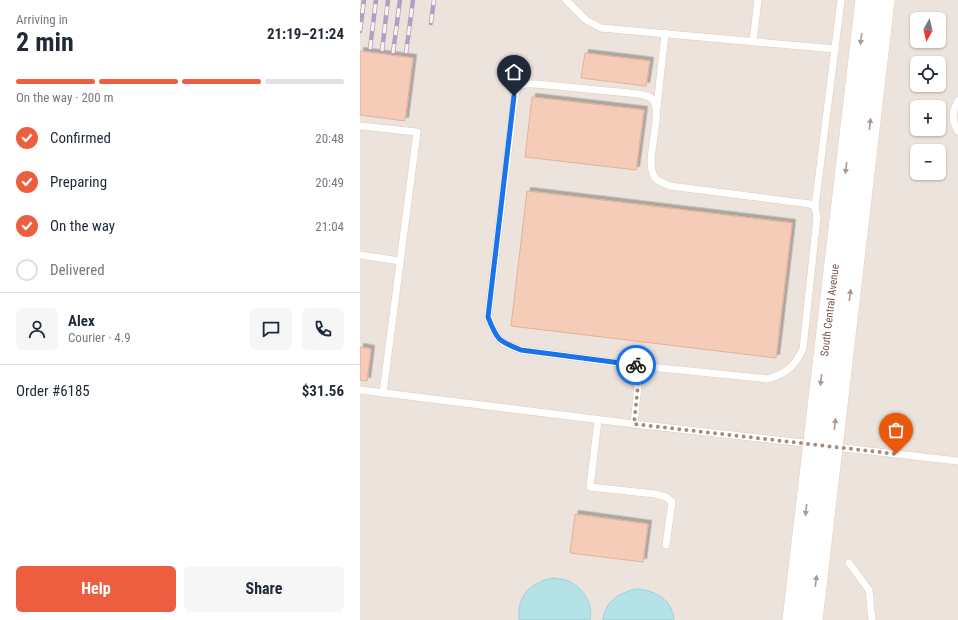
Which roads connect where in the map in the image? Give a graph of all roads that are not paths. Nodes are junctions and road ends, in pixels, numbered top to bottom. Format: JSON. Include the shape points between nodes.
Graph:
{"nodes":[{"id":1,"x":566,"y":0,"type":"edge"},
{"id":2,"x":758,"y":0,"type":"edge"},
{"id":3,"x":841,"y":0,"type":"edge"},
{"id":4,"x":866,"y":0,"type":"edge"},
{"id":5,"x":884,"y":0,"type":"edge"},
{"id":6,"x":665,"y":34,"type":"junction"},
{"id":7,"x":753,"y":41,"type":"junction"},
{"id":8,"x":835,"y":48,"type":"junction"},
{"id":9,"x":958,"y":101,"type":"edge"},
{"id":10,"x":657,"y":107,"type":"junction"},
{"id":11,"x":360,"y":126,"type":"edge"},
{"id":12,"x":958,"y":131,"type":"edge"},
{"id":13,"x":815,"y":207,"type":"junction"},
{"id":14,"x":360,"y":255,"type":"edge"},
{"id":15,"x":400,"y":261,"type":"junction"},
{"id":16,"x":640,"y":366,"type":"junction"},
{"id":17,"x":360,"y":390,"type":"edge"},
{"id":18,"x":383,"y":393,"type":"junction"},
{"id":19,"x":598,"y":420,"type":"junction"},
{"id":20,"x":634,"y":424,"type":"junction"},
{"id":21,"x":958,"y":461,"type":"edge"},
{"id":22,"x":666,"y":545,"type":"dead end"},
{"id":23,"x":848,"y":563,"type":"dead end"},
{"id":24,"x":793,"y":620,"type":"edge"},
{"id":25,"x":812,"y":620,"type":"edge"},
{"id":26,"x":872,"y":620,"type":"edge"}],
"edges":[{"from":1,"to":6,"type":"lane","via":[[586,20],[601,28]]},
{"from":2,"to":7,"type":"lane"},
{"from":3,"to":8,"type":"lane"},
{"from":4,"to":24,"type":"main road","name":"South Central Avenue","one_way":true,"bridge":true},
{"from":25,"to":5,"type":"main road","name":"South Central Avenue","one_way":true,"bridge":true},
{"from":6,"to":7,"type":"lane"},
{"from":6,"to":10,"type":"lane"},
{"from":7,"to":8,"type":"lane"},
{"from":8,"to":13,"type":"lane"},
{"from":9,"to":12,"type":"lane","via":[[953,109],[954,125]]},
{"from":10,"to":13,"type":"lane","via":[[652,163],[653,174],[657,180],[670,186],[810,204]]},
{"from":10,"to":16,"type":"lane","via":[[651,98],[642,95],[536,84],[518,86],[514,96],[488,317],[504,344],[521,350]]},
{"from":11,"to":15,"type":"lane","via":[[417,132]]},
{"from":13,"to":16,"type":"lane","via":[[817,217],[803,349],[789,370],[768,379]]},
{"from":14,"to":15,"type":"lane"},
{"from":15,"to":18,"type":"lane"},
{"from":16,"to":20,"type":"lane"},
{"from":17,"to":18,"type":"lane"},
{"from":18,"to":19,"type":"lane"},
{"from":19,"to":20,"type":"lane"},
{"from":19,"to":22,"type":"lane","via":[[590,487],[666,497],[672,502]]},
{"from":20,"to":21,"type":"lane"},
{"from":23,"to":26,"type":"lane","via":[[869,590]]}]}
